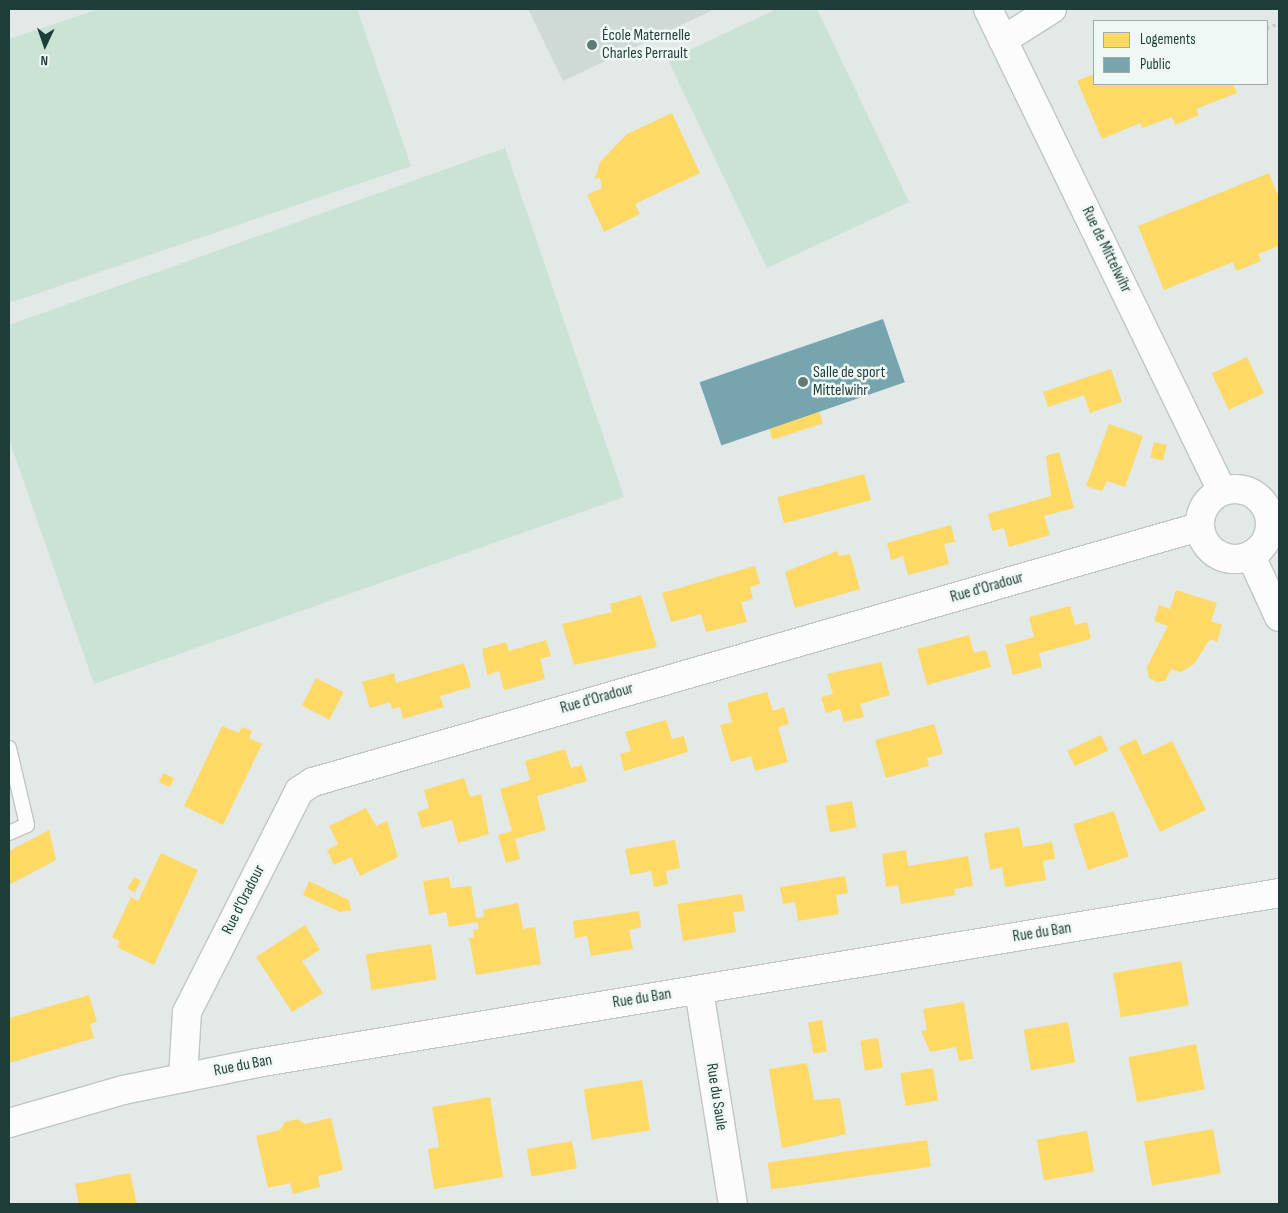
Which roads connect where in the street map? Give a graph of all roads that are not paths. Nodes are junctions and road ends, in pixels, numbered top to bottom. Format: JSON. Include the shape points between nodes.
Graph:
{"nodes":[{"id":1,"x":988,"y":9,"type":"edge"},
{"id":2,"x":1052,"y":9,"type":"edge"},
{"id":3,"x":1003,"y":40,"type":"junction"},
{"id":4,"x":1222,"y":491,"type":"junction"},
{"id":5,"x":1271,"y":500,"type":"edge"},
{"id":6,"x":1199,"y":527,"type":"junction"},
{"id":7,"x":1251,"y":556,"type":"junction"},
{"id":8,"x":1279,"y":617,"type":"edge"},
{"id":9,"x":9,"y":748,"type":"edge"},
{"id":10,"x":9,"y":833,"type":"edge"},
{"id":11,"x":1279,"y":893,"type":"edge"},
{"id":12,"x":699,"y":990,"type":"junction"},
{"id":13,"x":183,"y":1077,"type":"junction"},
{"id":14,"x":9,"y":1123,"type":"edge"},
{"id":15,"x":732,"y":1204,"type":"edge"}],
"edges":[{"from":1,"to":3,"type":"street","name":"Rue de Mittelwihr"},
{"from":2,"to":3,"type":"street"},
{"from":3,"to":4,"type":"street","name":"Rue de Mittelwihr"},
{"from":4,"to":5,"type":"street","via":[[1245,491]]},
{"from":4,"to":6,"type":"street","via":[[1205,506]]},
{"from":5,"to":7,"type":"street","via":[[1269,533]]},
{"from":6,"to":7,"type":"street","via":[[1202,538],[1217,555],[1228,559]]},
{"from":6,"to":13,"type":"street","name":"Rue d'Oradour","via":[[313,782],[299,791],[187,1012]]},
{"from":7,"to":8,"type":"street"},
{"from":9,"to":10,"type":"lane","via":[[27,824]]},
{"from":11,"to":12,"type":"street","name":"Rue du Ban"},
{"from":12,"to":13,"type":"street","name":"Rue du Ban"},
{"from":12,"to":15,"type":"street","name":"Rue du Saule"},
{"from":13,"to":14,"type":"street","name":"Rue du Ban"}]}
